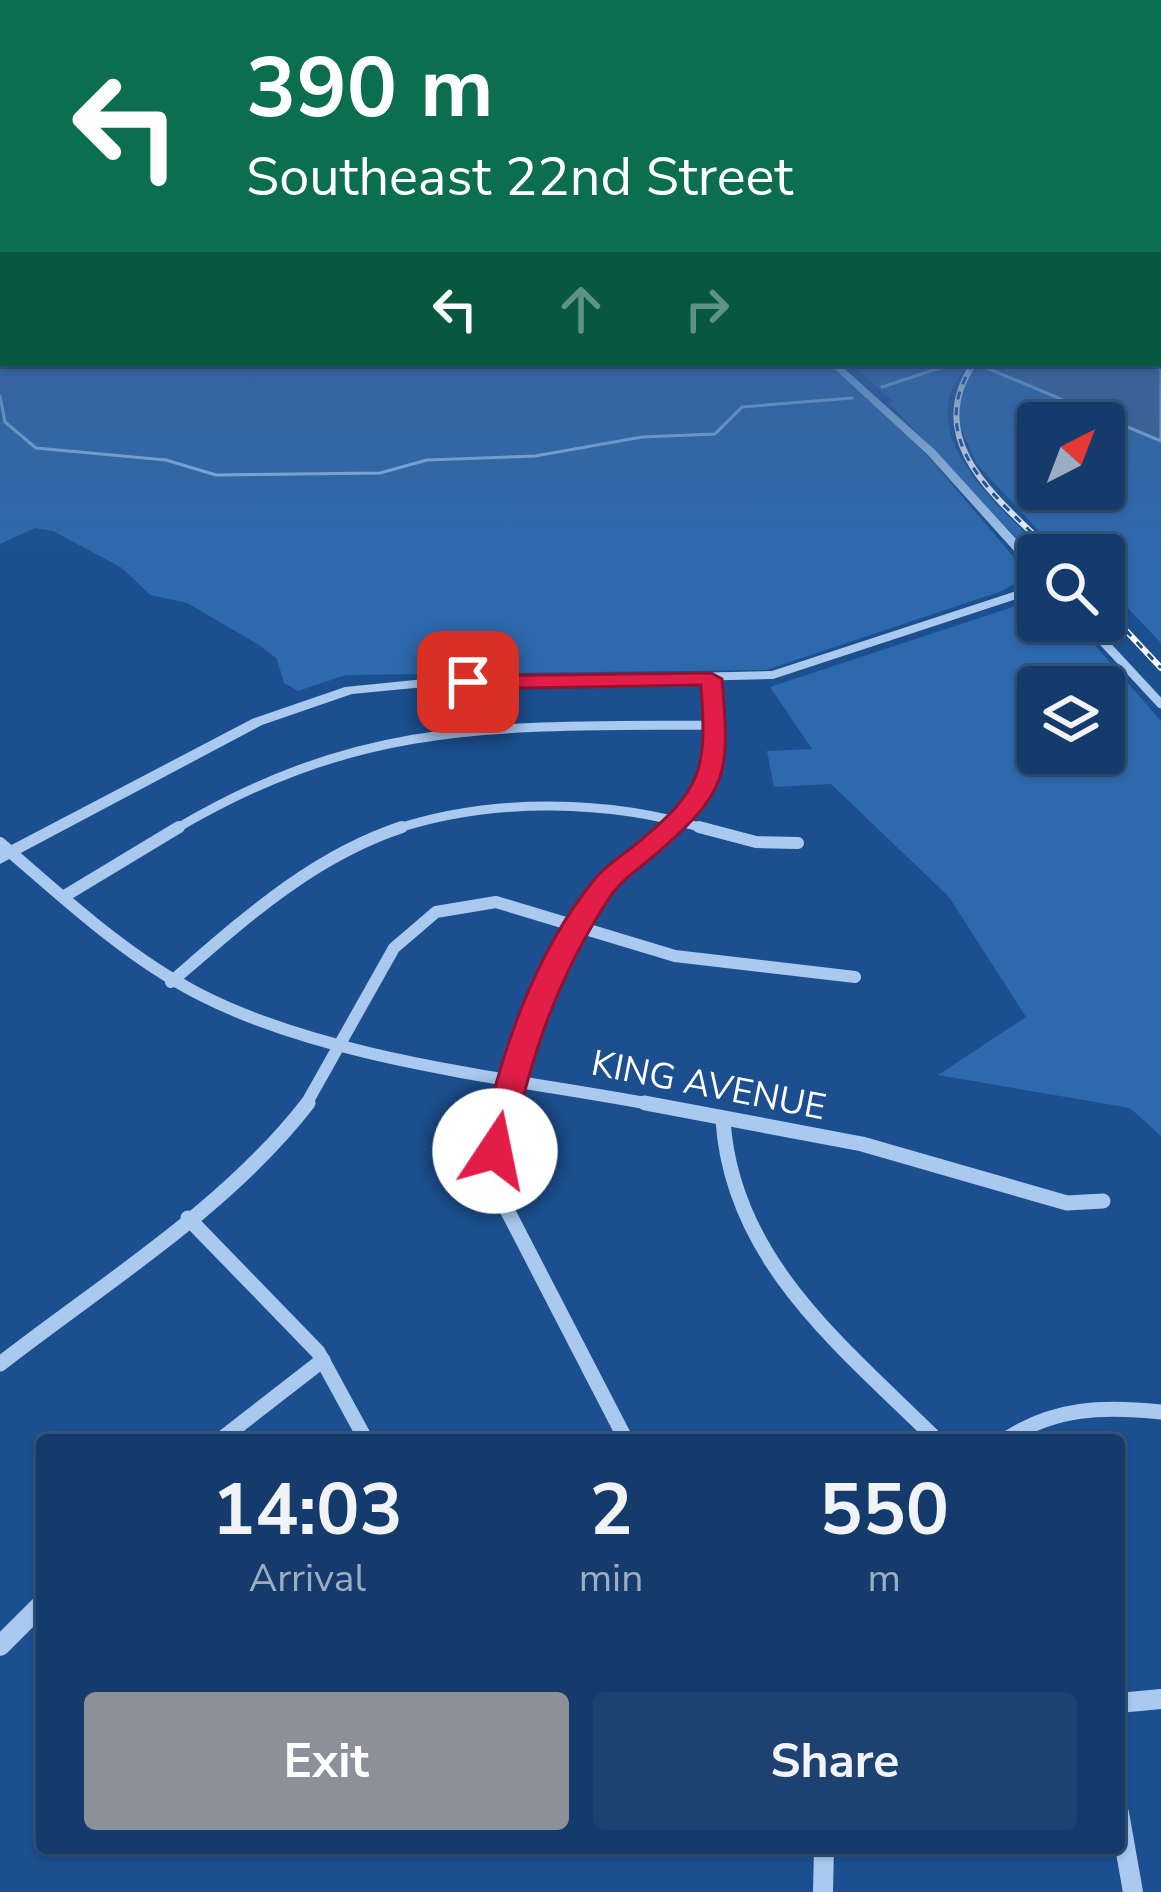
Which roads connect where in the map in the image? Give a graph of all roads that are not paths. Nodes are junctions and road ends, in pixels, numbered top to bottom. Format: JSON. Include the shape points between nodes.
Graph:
{"nodes":[{"id":1,"x":859,"y":387,"type":"edge"},
{"id":2,"x":1017,"y":547,"type":"edge"},
{"id":3,"x":1017,"y":595,"type":"edge"},
{"id":4,"x":1103,"y":642,"type":"edge"},
{"id":5,"x":711,"y":679,"type":"junction"},
{"id":6,"x":1161,"y":704,"type":"edge"},
{"id":7,"x":713,"y":725,"type":"junction"},
{"id":8,"x":677,"y":823,"type":"junction"},
{"id":9,"x":798,"y":843,"type":"dead end"},
{"id":10,"x":4,"y":851,"type":"edge"},
{"id":11,"x":63,"y":897,"type":"junction"},
{"id":12,"x":577,"y":923,"type":"junction"},
{"id":13,"x":855,"y":977,"type":"dead end"},
{"id":14,"x":171,"y":982,"type":"junction"},
{"id":15,"x":342,"y":1046,"type":"junction"},
{"id":16,"x":511,"y":1076,"type":"junction"},
{"id":17,"x":723,"y":1120,"type":"junction"},
{"id":18,"x":1103,"y":1201,"type":"dead end"},
{"id":19,"x":188,"y":1218,"type":"junction"},
{"id":20,"x":323,"y":1360,"type":"junction"},
{"id":21,"x":0,"y":1364,"type":"edge"},
{"id":22,"x":1161,"y":1412,"type":"edge"},
{"id":23,"x":228,"y":1434,"type":"edge"},
{"id":24,"x":363,"y":1434,"type":"edge"},
{"id":25,"x":623,"y":1434,"type":"edge"},
{"id":26,"x":931,"y":1434,"type":"edge"},
{"id":27,"x":1013,"y":1434,"type":"edge"},
{"id":28,"x":36,"y":1610,"type":"edge"},
{"id":29,"x":0,"y":1646,"type":"edge"},
{"id":30,"x":1161,"y":1699,"type":"edge"},
{"id":31,"x":1125,"y":1702,"type":"edge"},
{"id":32,"x":1125,"y":1847,"type":"edge"},
{"id":33,"x":824,"y":1854,"type":"edge"},
{"id":34,"x":823,"y":1892,"type":"edge"},
{"id":35,"x":1133,"y":1892,"type":"edge"}],
"edges":[{"from":1,"to":2,"type":"street"},
{"from":3,"to":5,"type":"street","via":[[801,669]]},
{"from":4,"to":6,"type":"street"},
{"from":5,"to":7,"type":"street"},
{"from":5,"to":10,"type":"street","via":[[350,690],[257,722]]},
{"from":7,"to":8,"type":"street","via":[[714,772]]},
{"from":7,"to":11,"type":"street","via":[[485,729],[386,741],[256,787]]},
{"from":8,"to":9,"type":"street","via":[[770,846]]},
{"from":8,"to":12,"type":"street","via":[[604,884]]},
{"from":8,"to":14,"type":"street","via":[[639,810],[575,808],[407,821],[310,866]]},
{"from":10,"to":11,"type":"street","name":"KING AVENUE"},
{"from":11,"to":14,"type":"street","name":"KING AVENUE"},
{"from":12,"to":13,"type":"street","via":[[675,956]]},
{"from":12,"to":15,"type":"street","via":[[496,902],[436,912],[394,948]]},
{"from":12,"to":16,"type":"street"},
{"from":14,"to":15,"type":"street","name":"KING AVENUE","via":[[266,1025]]},
{"from":15,"to":16,"type":"street","name":"KING AVENUE"},
{"from":15,"to":19,"type":"street","via":[[280,1139]]},
{"from":16,"to":17,"type":"street","name":"KING AVENUE"},
{"from":16,"to":25,"type":"street","via":[[495,1151],[503,1202]]},
{"from":17,"to":18,"type":"street","name":"KING AVENUE","via":[[862,1144],[1030,1195]]},
{"from":17,"to":26,"type":"street","via":[[720,1154],[732,1197],[766,1250],[835,1343]]},
{"from":19,"to":20,"type":"street"},
{"from":19,"to":21,"type":"street"},
{"from":20,"to":23,"type":"street"},
{"from":20,"to":24,"type":"street"},
{"from":22,"to":27,"type":"street","via":[[1064,1410]]},
{"from":28,"to":29,"type":"street"},
{"from":30,"to":31,"type":"street"},
{"from":32,"to":35,"type":"street"},
{"from":33,"to":34,"type":"street"}]}
